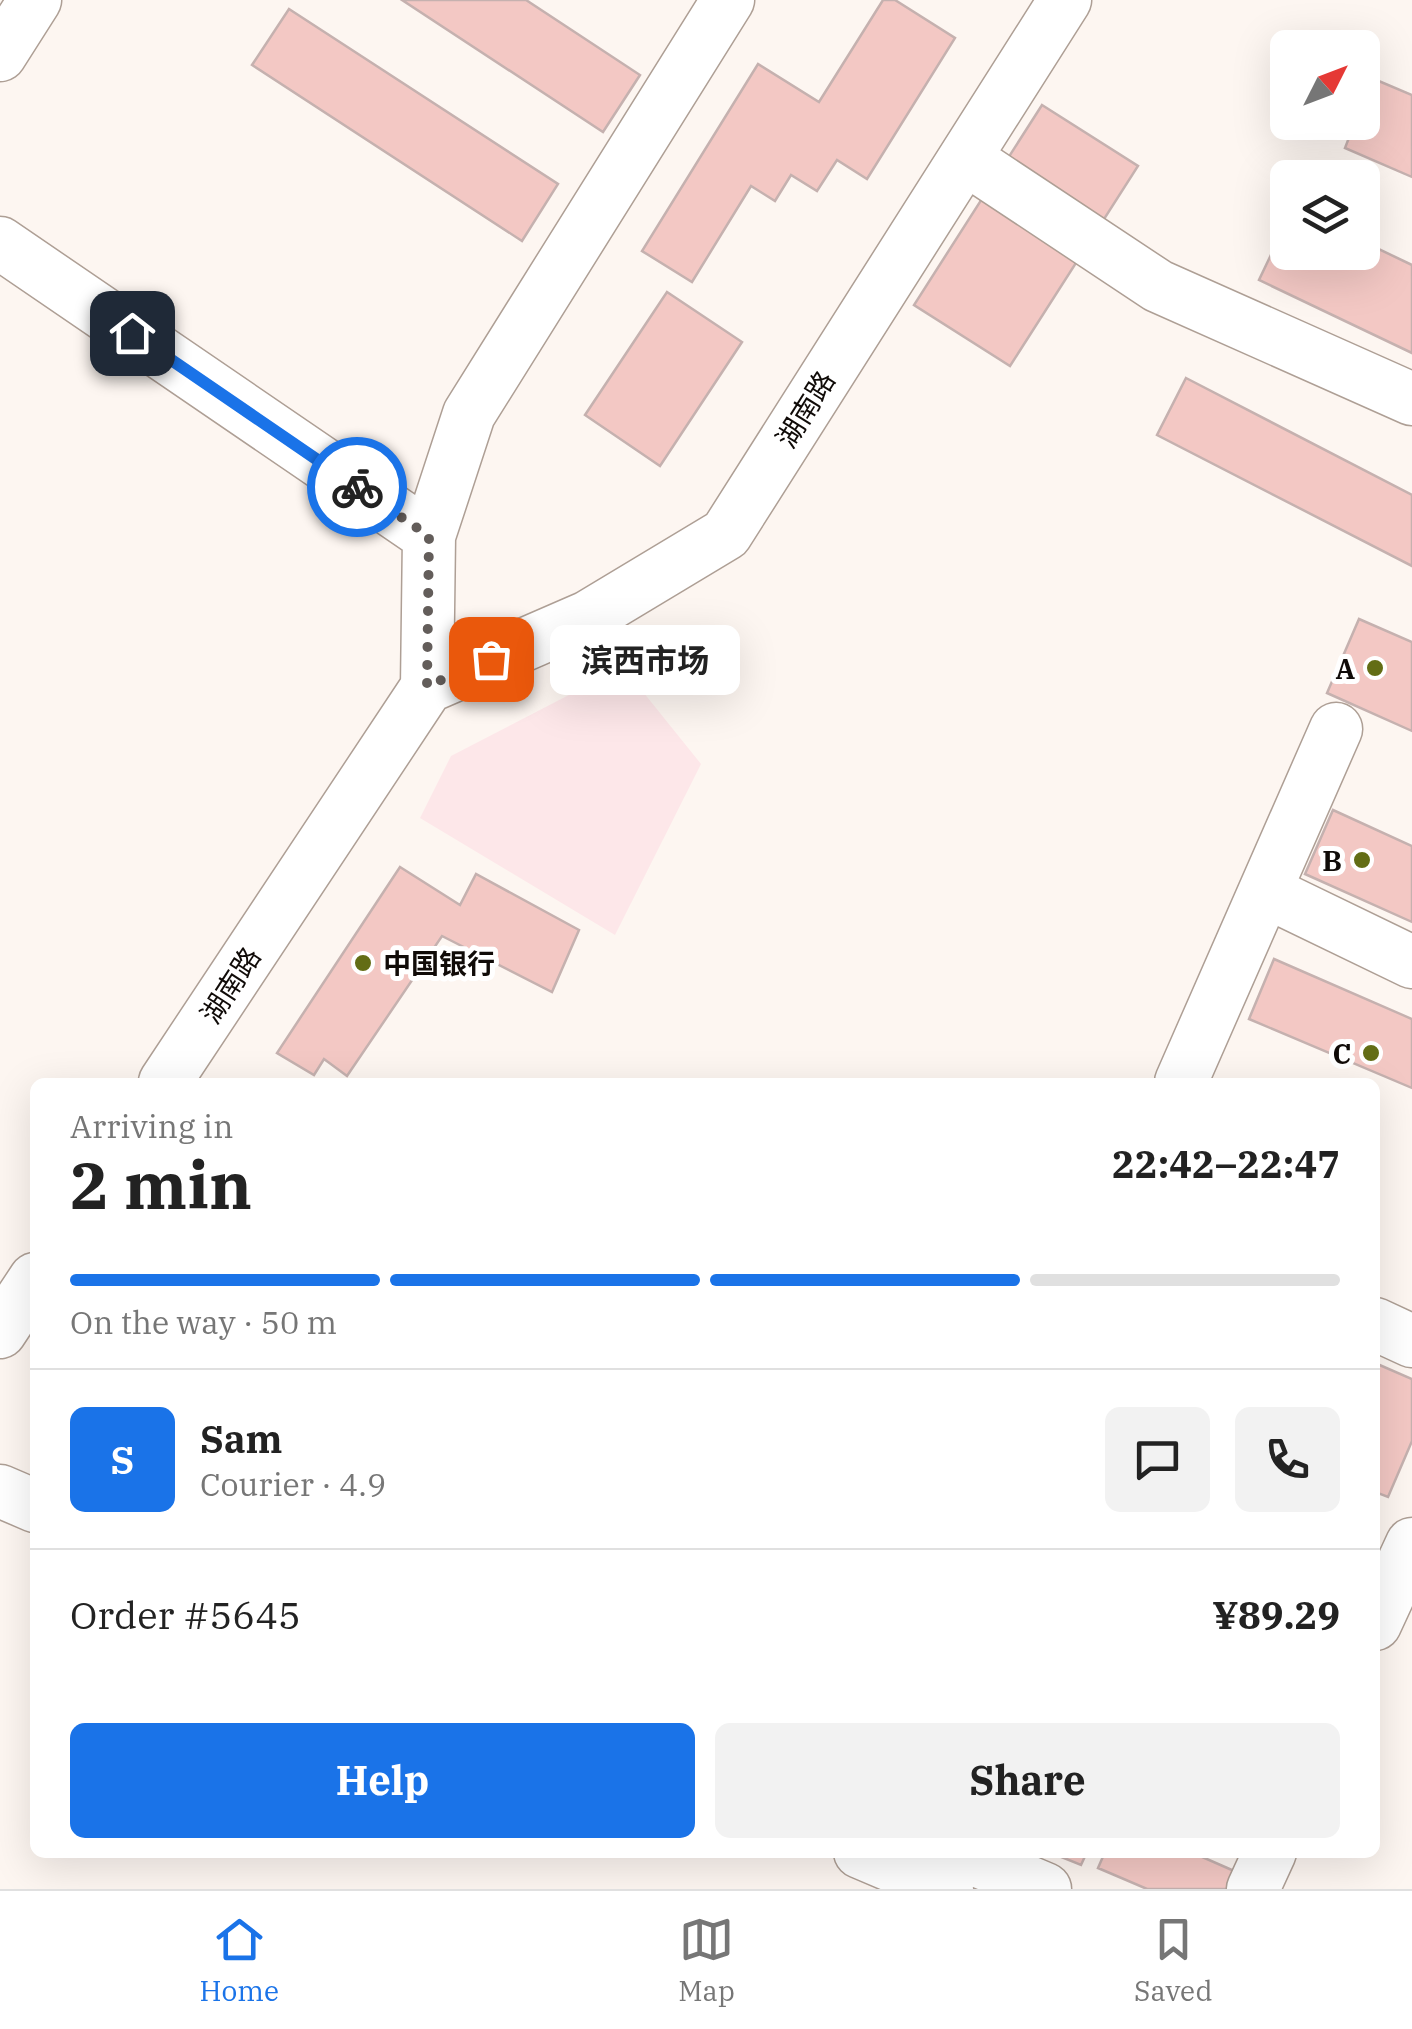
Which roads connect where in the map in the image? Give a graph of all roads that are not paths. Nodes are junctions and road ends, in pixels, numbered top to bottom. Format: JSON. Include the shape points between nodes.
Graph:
{"nodes":[{"id":1,"x":35,"y":0,"type":"edge"},
{"id":2,"x":728,"y":0,"type":"edge"},
{"id":3,"x":1065,"y":0,"type":"edge"},
{"id":4,"x":0,"y":55,"type":"edge"},
{"id":5,"x":965,"y":158,"type":"junction"},
{"id":6,"x":0,"y":243,"type":"edge"},
{"id":7,"x":1412,"y":399,"type":"edge"},
{"id":8,"x":429,"y":536,"type":"junction"},
{"id":9,"x":427,"y":686,"type":"junction"},
{"id":10,"x":1336,"y":729,"type":"dead end"},
{"id":11,"x":1265,"y":891,"type":"junction"},
{"id":12,"x":1412,"y":962,"type":"edge"},
{"id":13,"x":168,"y":1078,"type":"edge"},
{"id":14,"x":1183,"y":1078,"type":"edge"},
{"id":15,"x":30,"y":1287,"type":"edge"},
{"id":16,"x":1380,"y":1326,"type":"edge"},
{"id":17,"x":0,"y":1332,"type":"edge"},
{"id":18,"x":1412,"y":1341,"type":"edge"},
{"id":19,"x":0,"y":1455,"type":"edge"},
{"id":20,"x":30,"y":1467,"type":"edge"},
{"id":21,"x":0,"y":1491,"type":"edge"},
{"id":22,"x":30,"y":1504,"type":"edge"},
{"id":23,"x":1412,"y":1544,"type":"edge"},
{"id":24,"x":1380,"y":1613,"type":"edge"},
{"id":25,"x":874,"y":1858,"type":"edge"},
{"id":26,"x":971,"y":1858,"type":"edge"},
{"id":27,"x":1267,"y":1858,"type":"edge"},
{"id":28,"x":947,"y":1889,"type":"edge"},
{"id":29,"x":1045,"y":1889,"type":"edge"},
{"id":30,"x":1253,"y":1889,"type":"edge"}],
"edges":[{"from":1,"to":4,"type":"street"},
{"from":2,"to":8,"type":"street","via":[[469,414]]},
{"from":3,"to":5,"type":"street","name":"湖南路"},
{"from":5,"to":7,"type":"street","via":[[1158,286]]},
{"from":5,"to":9,"type":"street","name":"湖南路","via":[[726,534],[588,617]]},
{"from":6,"to":8,"type":"street"},
{"from":8,"to":9,"type":"street"},
{"from":9,"to":13,"type":"street","name":"湖南路"},
{"from":10,"to":11,"type":"street"},
{"from":11,"to":12,"type":"street"},
{"from":11,"to":14,"type":"street"},
{"from":15,"to":17,"type":"street"},
{"from":16,"to":18,"type":"street"},
{"from":19,"to":20,"type":"street"},
{"from":21,"to":22,"type":"street"},
{"from":23,"to":24,"type":"street"},
{"from":25,"to":28,"type":"street"},
{"from":26,"to":29,"type":"street"},
{"from":27,"to":30,"type":"street"}]}
